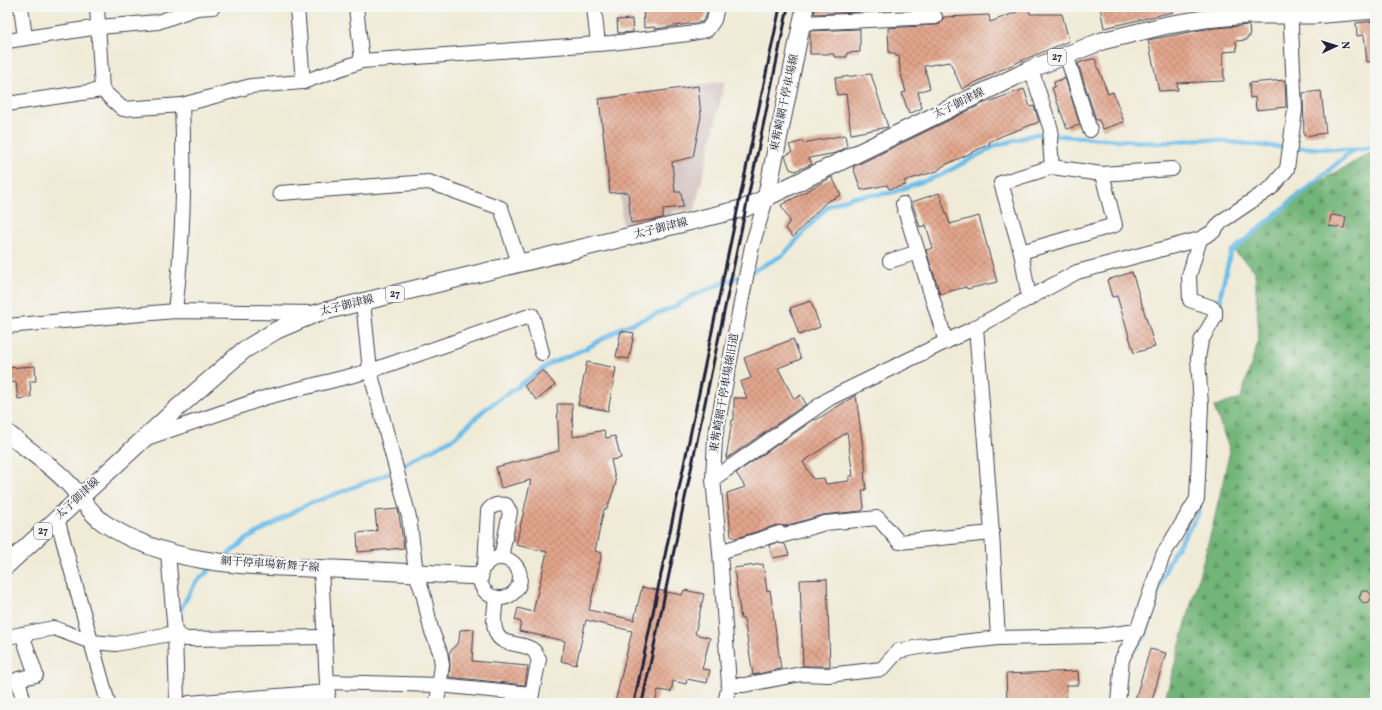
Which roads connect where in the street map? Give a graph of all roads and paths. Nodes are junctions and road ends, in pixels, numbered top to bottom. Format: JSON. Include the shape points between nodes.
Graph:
{"nodes":[{"id":1,"x":21,"y":7,"type":"edge"},
{"id":2,"x":97,"y":7,"type":"edge"},
{"id":3,"x":213,"y":7,"type":"edge"},
{"id":4,"x":298,"y":7,"type":"edge"},
{"id":5,"x":356,"y":7,"type":"edge"},
{"id":6,"x":594,"y":7,"type":"edge"},
{"id":7,"x":717,"y":7,"type":"edge"},
{"id":8,"x":1375,"y":10,"type":"edge"},
{"id":9,"x":1290,"y":11,"type":"edge"},
{"id":10,"x":804,"y":15,"type":"edge"},
{"id":11,"x":935,"y":17,"type":"dead end"},
{"id":12,"x":99,"y":27,"type":"junction"},
{"id":13,"x":25,"y":38,"type":"junction"},
{"id":14,"x":7,"y":41,"type":"edge"},
{"id":15,"x":598,"y":44,"type":"junction"},
{"id":16,"x":1066,"y":54,"type":"junction"},
{"id":17,"x":362,"y":61,"type":"junction"},
{"id":18,"x":1031,"y":69,"type":"junction"},
{"id":19,"x":303,"y":82,"type":"junction"},
{"id":20,"x":102,"y":90,"type":"junction"},
{"id":21,"x":7,"y":104,"type":"edge"},
{"id":22,"x":182,"y":106,"type":"junction"},
{"id":23,"x":1090,"y":130,"type":"dead end"},
{"id":24,"x":1052,"y":166,"type":"junction"},
{"id":25,"x":1172,"y":169,"type":"dead end"},
{"id":26,"x":1102,"y":174,"type":"junction"},
{"id":27,"x":280,"y":193,"type":"dead end"},
{"id":28,"x":766,"y":198,"type":"junction"},
{"id":29,"x":903,"y":204,"type":"dead end"},
{"id":30,"x":1200,"y":239,"type":"junction"},
{"id":31,"x":918,"y":252,"type":"junction"},
{"id":32,"x":1021,"y":252,"type":"junction"},
{"id":33,"x":890,"y":261,"type":"dead end"},
{"id":34,"x":520,"y":263,"type":"junction"},
{"id":35,"x":1029,"y":299,"type":"junction"},
{"id":36,"x":363,"y":302,"type":"junction"},
{"id":37,"x":175,"y":311,"type":"junction"},
{"id":38,"x":317,"y":313,"type":"junction"},
{"id":39,"x":7,"y":326,"type":"edge"},
{"id":40,"x":976,"y":327,"type":"junction"},
{"id":41,"x":946,"y":342,"type":"junction"},
{"id":42,"x":542,"y":353,"type":"dead end"},
{"id":43,"x":370,"y":371,"type":"junction"},
{"id":44,"x":7,"y":433,"type":"edge"},
{"id":45,"x":142,"y":440,"type":"junction"},
{"id":46,"x":713,"y":479,"type":"junction"},
{"id":47,"x":79,"y":497,"type":"junction"},
{"id":48,"x":57,"y":518,"type":"junction"},
{"id":49,"x":992,"y":533,"type":"junction"},
{"id":50,"x":720,"y":552,"type":"junction"},
{"id":51,"x":168,"y":553,"type":"junction"},
{"id":52,"x":501,"y":558,"type":"junction"},
{"id":53,"x":7,"y":565,"type":"edge"},
{"id":54,"x":320,"y":569,"type":"junction"},
{"id":55,"x":483,"y":571,"type":"junction"},
{"id":56,"x":416,"y":573,"type":"junction"},
{"id":57,"x":496,"y":598,"type":"junction"},
{"id":58,"x":175,"y":630,"type":"junction"},
{"id":59,"x":1137,"y":631,"type":"junction"},
{"id":60,"x":22,"y":634,"type":"junction"},
{"id":61,"x":7,"y":637,"type":"edge"},
{"id":62,"x":325,"y":637,"type":"junction"},
{"id":63,"x":998,"y":638,"type":"junction"},
{"id":64,"x":91,"y":642,"type":"junction"},
{"id":65,"x":439,"y":685,"type":"junction"},
{"id":66,"x":729,"y":685,"type":"junction"},
{"id":67,"x":328,"y":692,"type":"edge"},
{"id":68,"x":531,"y":698,"type":"edge"},
{"id":69,"x":24,"y":703,"type":"edge"},
{"id":70,"x":108,"y":703,"type":"edge"},
{"id":71,"x":177,"y":703,"type":"edge"},
{"id":72,"x":189,"y":703,"type":"edge"},
{"id":73,"x":437,"y":703,"type":"edge"},
{"id":74,"x":725,"y":703,"type":"edge"},
{"id":75,"x":1118,"y":703,"type":"edge"}],
"edges":[{"from":1,"to":13,"type":"street"},
{"from":2,"to":12,"type":"street"},
{"from":3,"to":12,"type":"street","via":[[197,8],[158,22]]},
{"from":4,"to":19,"type":"street"},
{"from":5,"to":17,"type":"street"},
{"from":6,"to":15,"type":"street"},
{"from":7,"to":15,"type":"street","via":[[714,20],[707,30]]},
{"from":8,"to":9,"type":"main road","name":"太子御津線","number":"27"},
{"from":9,"to":16,"type":"main road","name":"太子御津線","number":"27","via":[[1205,19],[1124,35]]},
{"from":9,"to":30,"type":"street","via":[[1295,110],[1287,169],[1271,188]]},
{"from":10,"to":11,"type":"street"},
{"from":10,"to":28,"type":"main road","name":"東觜崎網干停車場線"},
{"from":12,"to":13,"type":"street"},
{"from":12,"to":20,"type":"street"},
{"from":13,"to":14,"type":"street"},
{"from":15,"to":17,"type":"street"},
{"from":16,"to":18,"type":"main road","name":"太子御津線","number":"27"},
{"from":16,"to":23,"type":"street"},
{"from":17,"to":19,"type":"street"},
{"from":18,"to":24,"type":"street","via":[[1051,130]]},
{"from":18,"to":28,"type":"main road","name":"太子御津線","number":"27"},
{"from":19,"to":22,"type":"street","via":[[251,86]]},
{"from":20,"to":21,"type":"street"},
{"from":20,"to":22,"type":"street","via":[[123,109]]},
{"from":22,"to":37,"type":"street","via":[[185,177]]},
{"from":24,"to":26,"type":"street"},
{"from":24,"to":32,"type":"street","via":[[1001,184]]},
{"from":25,"to":26,"type":"street"},
{"from":26,"to":32,"type":"street","via":[[1115,224]]},
{"from":27,"to":34,"type":"street","via":[[429,182],[501,208]]},
{"from":28,"to":34,"type":"main road","name":"太子御津線","number":"27","via":[[745,208]]},
{"from":28,"to":46,"type":"street","name":"東觜崎網干停車場線旧道","via":[[752,246],[717,431]]},
{"from":29,"to":31,"type":"street"},
{"from":30,"to":35,"type":"street","via":[[1077,272]]},
{"from":30,"to":59,"type":"street","via":[[1189,276],[1190,300],[1211,307],[1215,310],[1215,317],[1201,341],[1198,358],[1201,406],[1197,499],[1163,555]]},
{"from":31,"to":33,"type":"street"},
{"from":31,"to":41,"type":"street"},
{"from":32,"to":35,"type":"street"},
{"from":34,"to":36,"type":"main road","name":"太子御津線","number":"27"},
{"from":35,"to":40,"type":"street"},
{"from":36,"to":38,"type":"main road","name":"太子御津線","number":"27"},
{"from":36,"to":43,"type":"street"},
{"from":37,"to":38,"type":"street"},
{"from":37,"to":39,"type":"street"},
{"from":38,"to":45,"type":"main road","name":"太子御津線","number":"27","via":[[277,330],[244,350]]},
{"from":40,"to":41,"type":"street"},
{"from":40,"to":49,"type":"street"},
{"from":41,"to":46,"type":"street","via":[[830,398]]},
{"from":42,"to":43,"type":"street","via":[[532,315]]},
{"from":43,"to":45,"type":"street","via":[[267,397]]},
{"from":43,"to":56,"type":"street","via":[[409,517]]},
{"from":44,"to":47,"type":"main road","name":"網干停車場新舞子線","via":[[68,483]]},
{"from":45,"to":47,"type":"main road","name":"太子御津線","number":"27"},
{"from":46,"to":50,"type":"street","name":"東觜崎網干停車場線旧道"},
{"from":47,"to":48,"type":"main road","name":"太子御津線","number":"27"},
{"from":47,"to":51,"type":"main road","name":"網干停車場新舞子線","via":[[91,513],[105,523]]},
{"from":48,"to":53,"type":"main road","name":"太子御津線","number":"27"},
{"from":48,"to":64,"type":"street"},
{"from":49,"to":50,"type":"street","via":[[899,542],[878,518],[825,523],[781,536],[780,533]]},
{"from":49,"to":63,"type":"street"},
{"from":50,"to":66,"type":"street","name":"東觜崎網干停車場線旧道"},
{"from":51,"to":54,"type":"main road","name":"網干停車場新舞子線","via":[[250,566]]},
{"from":51,"to":58,"type":"street"},
{"from":52,"to":55,"type":"street","via":[[489,561]]},
{"from":52,"to":55,"type":"street","via":[[511,515],[506,505],[497,504],[488,511]]},
{"from":52,"to":57,"type":"street","via":[[508,559],[518,568],[520,580],[518,587],[509,596]]},
{"from":54,"to":56,"type":"main road","name":"網干停車場新舞子線"},
{"from":54,"to":62,"type":"street"},
{"from":55,"to":56,"type":"main road","name":"網干停車場新舞子線"},
{"from":55,"to":57,"type":"street","via":[[483,587]]},
{"from":56,"to":65,"type":"street","via":[[440,652],[442,665]]},
{"from":57,"to":68,"type":"street","via":[[496,634],[504,641],[534,651],[539,659]]},
{"from":58,"to":62,"type":"street","via":[[186,639]]},
{"from":58,"to":64,"type":"street","via":[[116,644]]},
{"from":58,"to":71,"type":"street"},
{"from":59,"to":63,"type":"street","via":[[1098,636]]},
{"from":59,"to":75,"type":"street","via":[[1122,659]]},
{"from":60,"to":61,"type":"street"},
{"from":60,"to":64,"type":"street","via":[[54,628]]},
{"from":60,"to":69,"type":"street","via":[[36,675],[18,679]]},
{"from":62,"to":67,"type":"street"},
{"from":63,"to":66,"type":"street","via":[[898,651],[882,669],[828,675],[801,674],[744,685]]},
{"from":64,"to":70,"type":"street"},
{"from":65,"to":67,"type":"street"},
{"from":65,"to":68,"type":"street"},
{"from":65,"to":73,"type":"street"},
{"from":66,"to":74,"type":"street","name":"東觜崎網干停車場線旧道"},
{"from":67,"to":72,"type":"street"}]}
